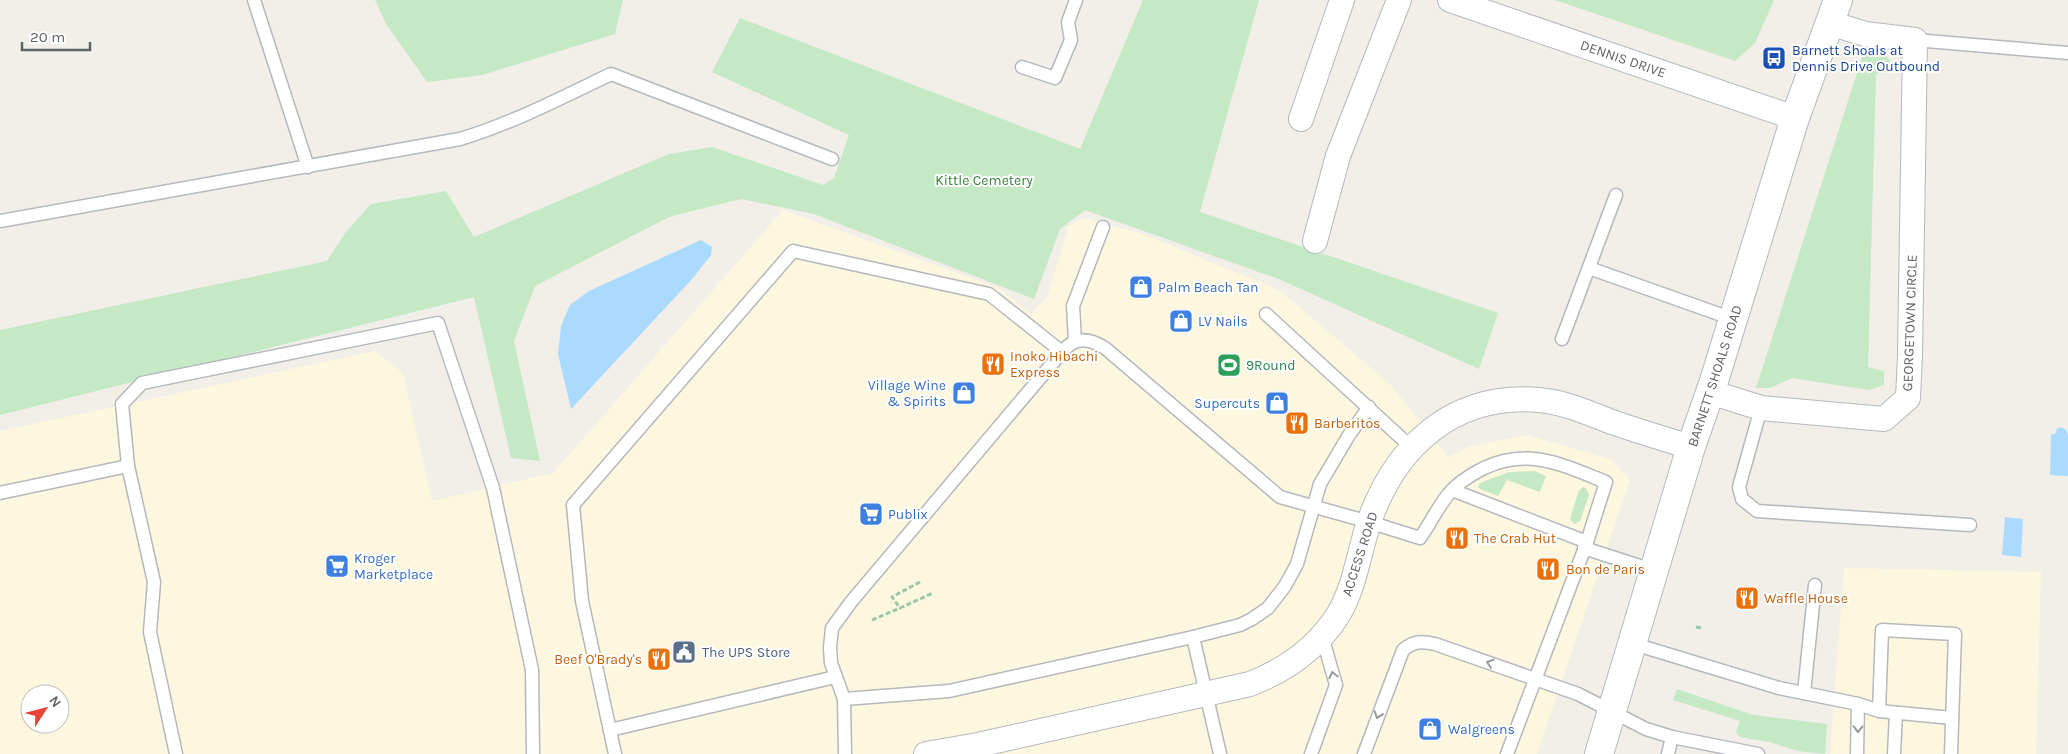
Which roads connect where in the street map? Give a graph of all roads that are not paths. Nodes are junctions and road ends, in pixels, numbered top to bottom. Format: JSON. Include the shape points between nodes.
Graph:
{"nodes":[{"id":1,"x":254,"y":0,"type":"edge"},
{"id":2,"x":1076,"y":0,"type":"edge"},
{"id":3,"x":1342,"y":0,"type":"edge"},
{"id":4,"x":1399,"y":0,"type":"edge"},
{"id":5,"x":1450,"y":0,"type":"edge"},
{"id":6,"x":1834,"y":12,"type":"edge"},
{"id":7,"x":1915,"y":40,"type":"junction"},
{"id":8,"x":2068,"y":53,"type":"edge"},
{"id":9,"x":1022,"y":67,"type":"dead end"},
{"id":10,"x":1795,"y":118,"type":"junction"},
{"id":11,"x":1301,"y":119,"type":"dead end"},
{"id":12,"x":832,"y":159,"type":"dead end"},
{"id":13,"x":308,"y":167,"type":"junction"},
{"id":14,"x":1616,"y":195,"type":"dead end"},
{"id":15,"x":0,"y":221,"type":"edge"},
{"id":16,"x":1103,"y":227,"type":"dead end"},
{"id":17,"x":1315,"y":241,"type":"dead end"},
{"id":18,"x":1589,"y":268,"type":"junction"},
{"id":19,"x":1266,"y":314,"type":"dead end"},
{"id":20,"x":1733,"y":319,"type":"junction"},
{"id":21,"x":1562,"y":339,"type":"dead end"},
{"id":22,"x":1075,"y":340,"type":"junction"},
{"id":23,"x":1062,"y":352,"type":"junction"},
{"id":24,"x":1710,"y":392,"type":"junction"},
{"id":25,"x":1369,"y":407,"type":"junction"},
{"id":26,"x":1762,"y":408,"type":"junction"},
{"id":27,"x":1411,"y":447,"type":"junction"},
{"id":28,"x":1691,"y":447,"type":"junction"},
{"id":29,"x":128,"y":466,"type":"junction"},
{"id":30,"x":1452,"y":490,"type":"junction"},
{"id":31,"x":0,"y":493,"type":"edge"},
{"id":32,"x":1312,"y":506,"type":"junction"},
{"id":33,"x":1369,"y":522,"type":"junction"},
{"id":34,"x":1970,"y":525,"type":"dead end"},
{"id":35,"x":1585,"y":545,"type":"junction"},
{"id":36,"x":1655,"y":571,"type":"junction"},
{"id":37,"x":1815,"y":585,"type":"dead end"},
{"id":38,"x":1322,"y":636,"type":"junction"},
{"id":39,"x":1193,"y":637,"type":"junction"},
{"id":40,"x":1634,"y":644,"type":"junction"},
{"id":41,"x":835,"y":678,"type":"junction"},
{"id":42,"x":1536,"y":680,"type":"junction"},
{"id":43,"x":1804,"y":693,"type":"junction"},
{"id":44,"x":1207,"y":694,"type":"junction"},
{"id":45,"x":844,"y":699,"type":"junction"},
{"id":46,"x":1858,"y":704,"type":"junction"},
{"id":47,"x":1612,"y":710,"type":"junction"},
{"id":48,"x":1879,"y":712,"type":"junction"},
{"id":49,"x":1896,"y":713,"type":"junction"},
{"id":50,"x":1952,"y":718,"type":"junction"},
{"id":51,"x":610,"y":730,"type":"junction"},
{"id":52,"x":1672,"y":737,"type":"junction"},
{"id":53,"x":176,"y":754,"type":"edge"},
{"id":54,"x":533,"y":754,"type":"edge"},
{"id":55,"x":615,"y":754,"type":"edge"},
{"id":56,"x":845,"y":754,"type":"edge"},
{"id":57,"x":926,"y":754,"type":"edge"},
{"id":58,"x":1220,"y":754,"type":"edge"},
{"id":59,"x":1311,"y":754,"type":"edge"},
{"id":60,"x":1364,"y":754,"type":"edge"},
{"id":61,"x":1507,"y":754,"type":"edge"},
{"id":62,"x":1599,"y":754,"type":"edge"},
{"id":63,"x":1668,"y":754,"type":"edge"},
{"id":64,"x":1758,"y":754,"type":"edge"},
{"id":65,"x":1857,"y":754,"type":"edge"},
{"id":66,"x":1894,"y":754,"type":"edge"},
{"id":67,"x":1951,"y":754,"type":"edge"}],
"edges":[{"from":1,"to":13,"type":"lane"},
{"from":2,"to":9,"type":"lane","via":[[1068,22],[1071,40],[1055,78]]},
{"from":3,"to":11,"type":"street"},
{"from":4,"to":17,"type":"street","via":[[1338,156]]},
{"from":5,"to":10,"type":"street","name":"DENNIS DRIVE"},
{"from":6,"to":7,"type":"street","via":[[1865,34]]},
{"from":6,"to":10,"type":"main road","name":"BARNETT SHOALS ROAD"},
{"from":7,"to":8,"type":"lane"},
{"from":7,"to":26,"type":"street","name":"GEORGETOWN CIRCLE","via":[[1908,398],[1884,419]]},
{"from":10,"to":20,"type":"main road","name":"BARNETT SHOALS ROAD"},
{"from":12,"to":13,"type":"lane","via":[[611,74],[493,129],[460,139]]},
{"from":13,"to":15,"type":"lane"},
{"from":14,"to":18,"type":"lane"},
{"from":16,"to":22,"type":"lane","via":[[1073,306]]},
{"from":18,"to":20,"type":"lane"},
{"from":18,"to":21,"type":"lane"},
{"from":19,"to":25,"type":"lane"},
{"from":20,"to":24,"type":"main road","name":"BARNETT SHOALS ROAD"},
{"from":22,"to":23,"type":"lane"},
{"from":22,"to":32,"type":"lane","via":[[1094,341],[1105,348],[1280,497]]},
{"from":23,"to":41,"type":"lane","via":[[832,628],[830,648]]},
{"from":23,"to":51,"type":"lane","via":[[989,294],[793,251],[573,506],[582,601]]},
{"from":24,"to":26,"type":"street","name":"GEORGETOWN CIRCLE"},
{"from":24,"to":28,"type":"main road","name":"BARNETT SHOALS ROAD"},
{"from":25,"to":27,"type":"lane"},
{"from":25,"to":32,"type":"lane","via":[[1327,470]]},
{"from":26,"to":34,"type":"lane","via":[[1739,487],[1742,500],[1757,512]]},
{"from":27,"to":28,"type":"street","name":"ACCESS ROAD","via":[[1455,415],[1491,403],[1524,399],[1566,406]]},
{"from":27,"to":33,"type":"street","name":"ACCESS ROAD","via":[[1388,478]]},
{"from":28,"to":36,"type":"main road","name":"BARNETT SHOALS ROAD"},
{"from":29,"to":31,"type":"lane"},
{"from":29,"to":53,"type":"lane","via":[[154,582],[150,632]]},
{"from":29,"to":54,"type":"lane","via":[[122,404],[142,383],[438,323],[495,498],[532,670]]},
{"from":30,"to":33,"type":"lane","via":[[1420,538]]},
{"from":30,"to":35,"type":"lane"},
{"from":30,"to":35,"type":"lane","via":[[1477,471],[1495,463],[1529,457],[1557,463],[1606,482]]},
{"from":32,"to":33,"type":"lane"},
{"from":32,"to":39,"type":"lane","via":[[1297,564],[1279,596],[1240,625]]},
{"from":33,"to":38,"type":"street","name":"ACCESS ROAD","via":[[1349,592],[1338,615]]},
{"from":35,"to":36,"type":"lane"},
{"from":35,"to":42,"type":"lane"},
{"from":36,"to":40,"type":"main road","name":"BARNETT SHOALS ROAD"},
{"from":37,"to":43,"type":"lane"},
{"from":38,"to":44,"type":"street","name":"ACCESS ROAD","via":[[1304,654],[1271,675],[1250,684]]},
{"from":59,"to":38,"type":"lane","one_way":true,"via":[[1336,685]]},
{"from":39,"to":44,"type":"lane"},
{"from":39,"to":45,"type":"lane","via":[[949,690]]},
{"from":40,"to":43,"type":"lane"},
{"from":40,"to":47,"type":"main road","name":"BARNETT SHOALS ROAD"},
{"from":41,"to":45,"type":"lane"},
{"from":41,"to":51,"type":"lane"},
{"from":42,"to":47,"type":"lane"},
{"from":42,"to":60,"type":"lane","one_way":true,"via":[[1435,644],[1411,643],[1403,650],[1396,665]]},
{"from":42,"to":61,"type":"lane"},
{"from":43,"to":46,"type":"lane"},
{"from":44,"to":57,"type":"street","name":"ACCESS ROAD"},
{"from":44,"to":58,"type":"lane"},
{"from":45,"to":56,"type":"lane"},
{"from":46,"to":48,"type":"lane"},
{"from":46,"to":65,"type":"lane","one_way":true},
{"from":47,"to":52,"type":"lane","via":[[1646,729]]},
{"from":47,"to":62,"type":"main road","name":"BARNETT SHOALS ROAD"},
{"from":48,"to":49,"type":"lane"},
{"from":48,"to":50,"type":"lane","via":[[1882,630],[1955,634]]},
{"from":49,"to":50,"type":"lane"},
{"from":49,"to":66,"type":"lane"},
{"from":50,"to":67,"type":"lane"},
{"from":51,"to":55,"type":"lane"},
{"from":52,"to":63,"type":"lane"},
{"from":52,"to":64,"type":"lane"}]}
